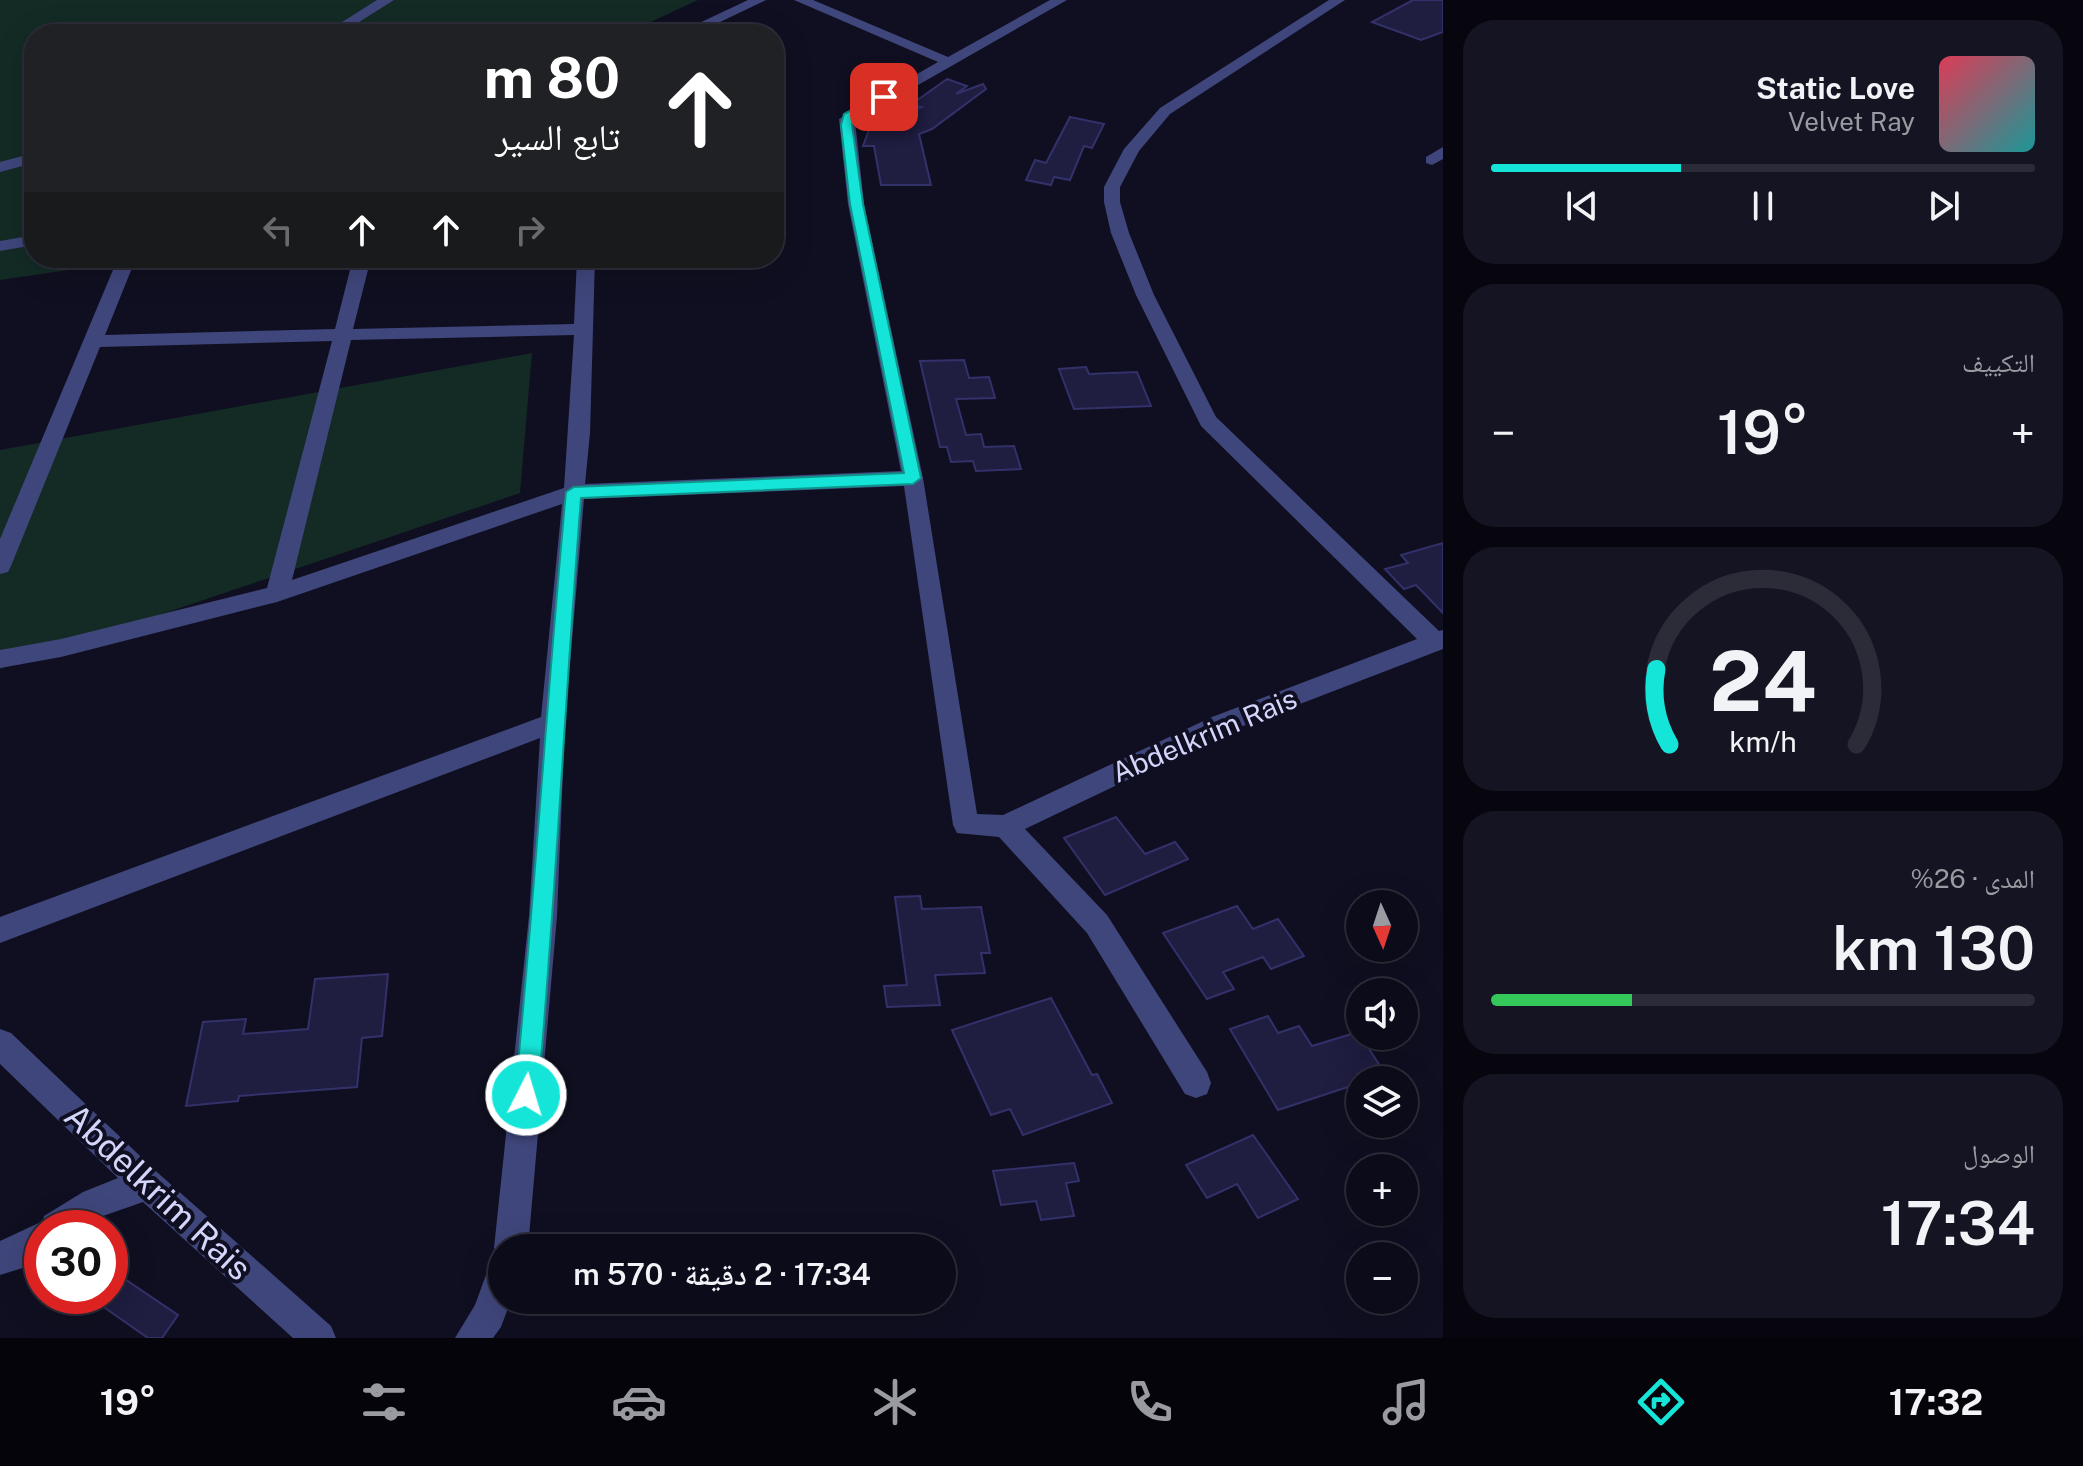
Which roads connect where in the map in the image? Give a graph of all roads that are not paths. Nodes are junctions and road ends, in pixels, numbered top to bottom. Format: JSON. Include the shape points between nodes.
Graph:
{"nodes":[{"id":1,"x":387,"y":0,"type":"edge"},
{"id":2,"x":759,"y":0,"type":"edge"},
{"id":3,"x":801,"y":0,"type":"edge"},
{"id":4,"x":1060,"y":0,"type":"edge"},
{"id":5,"x":1338,"y":0,"type":"edge"},
{"id":6,"x":347,"y":24,"type":"edge"},
{"id":7,"x":705,"y":24,"type":"edge"},
{"id":8,"x":949,"y":62,"type":"junction"},
{"id":9,"x":24,"y":161,"type":"edge"},
{"id":10,"x":0,"y":167,"type":"edge"},
{"id":11,"x":24,"y":242,"type":"edge"},
{"id":12,"x":0,"y":246,"type":"edge"},
{"id":13,"x":123,"y":268,"type":"edge"},
{"id":14,"x":359,"y":268,"type":"edge"},
{"id":15,"x":586,"y":268,"type":"edge"},
{"id":16,"x":583,"y":329,"type":"junction"},
{"id":17,"x":342,"y":335,"type":"junction"},
{"id":18,"x":92,"y":341,"type":"junction"},
{"id":19,"x":913,"y":478,"type":"junction"},
{"id":20,"x":574,"y":492,"type":"junction"},
{"id":21,"x":0,"y":566,"type":"edge"},
{"id":22,"x":277,"y":594,"type":"junction"},
{"id":23,"x":1439,"y":640,"type":"edge"},
{"id":24,"x":0,"y":659,"type":"edge"},
{"id":25,"x":553,"y":723,"type":"junction"},
{"id":26,"x":1005,"y":826,"type":"junction"},
{"id":27,"x":0,"y":930,"type":"edge"},
{"id":28,"x":0,"y":1043,"type":"edge"},
{"id":29,"x":1196,"y":1083,"type":"dead end"},
{"id":30,"x":147,"y":1184,"type":"junction"},
{"id":31,"x":83,"y":1210,"type":"edge"},
{"id":32,"x":512,"y":1234,"type":"edge"},
{"id":33,"x":24,"y":1249,"type":"edge"},
{"id":34,"x":0,"y":1258,"type":"edge"},
{"id":35,"x":489,"y":1314,"type":"edge"},
{"id":36,"x":319,"y":1338,"type":"edge"},
{"id":37,"x":472,"y":1338,"type":"edge"}],
"edges":[{"from":1,"to":6,"type":"street"},
{"from":2,"to":7,"type":"street"},
{"from":3,"to":8,"type":"street"},
{"from":4,"to":8,"type":"street"},
{"from":5,"to":23,"type":"street","via":[[1165,111],[1132,149],[1112,187],[1112,202],[1145,295],[1208,421]]},
{"from":8,"to":19,"type":"street","via":[[846,121],[856,204]]},
{"from":9,"to":10,"type":"street"},
{"from":11,"to":12,"type":"street"},
{"from":13,"to":18,"type":"street"},
{"from":14,"to":17,"type":"street"},
{"from":15,"to":16,"type":"street"},
{"from":16,"to":17,"type":"street"},
{"from":16,"to":20,"type":"street"},
{"from":17,"to":18,"type":"street"},
{"from":17,"to":22,"type":"street"},
{"from":18,"to":21,"type":"street"},
{"from":19,"to":20,"type":"street"},
{"from":19,"to":26,"type":"street","name":"Abdelkrim Rais","via":[[966,825]]},
{"from":20,"to":22,"type":"street"},
{"from":20,"to":25,"type":"street"},
{"from":22,"to":24,"type":"street"},
{"from":23,"to":26,"type":"street","name":"Abdelkrim Rais","via":[[1221,724]]},
{"from":25,"to":27,"type":"street"},
{"from":25,"to":32,"type":"street","via":[[543,916]]},
{"from":26,"to":29,"type":"street","via":[[1097,924]]},
{"from":28,"to":30,"type":"street","name":"Abdelkrim Rais"},
{"from":30,"to":31,"type":"street"},
{"from":30,"to":36,"type":"street","name":"Abdelkrim Rais"},
{"from":33,"to":34,"type":"street"},
{"from":35,"to":37,"type":"street"}]}
